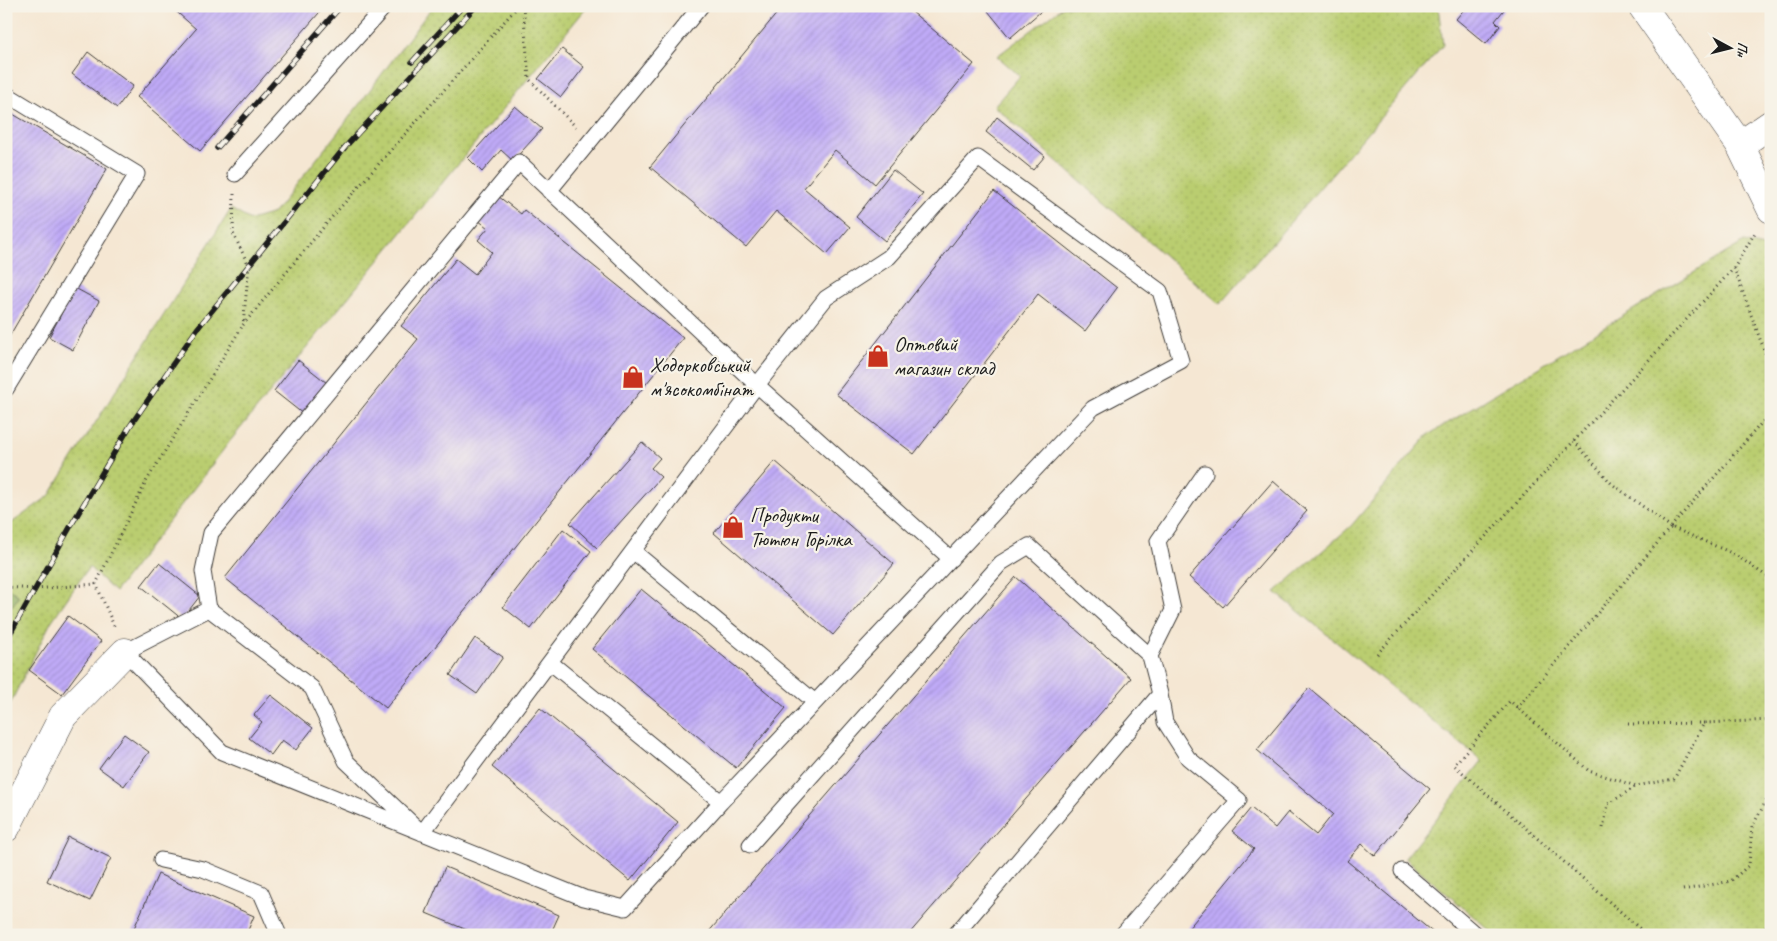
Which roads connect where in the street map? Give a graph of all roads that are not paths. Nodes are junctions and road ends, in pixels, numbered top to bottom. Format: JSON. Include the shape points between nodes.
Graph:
{"nodes":[{"id":1,"x":385,"y":6,"type":"edge"},
{"id":2,"x":701,"y":6,"type":"edge"},
{"id":3,"x":1642,"y":6,"type":"edge"},
{"id":4,"x":6,"y":94,"type":"edge"},
{"id":5,"x":1771,"y":124,"type":"edge"},
{"id":6,"x":1740,"y":145,"type":"junction"},
{"id":7,"x":235,"y":174,"type":"road end"},
{"id":8,"x":549,"y":191,"type":"junction"},
{"id":9,"x":1770,"y":208,"type":"edge"},
{"id":10,"x":757,"y":384,"type":"junction"},
{"id":11,"x":6,"y":390,"type":"edge"},
{"id":12,"x":1205,"y":474,"type":"dead end"},
{"id":13,"x":633,"y":551,"type":"junction"},
{"id":14,"x":951,"y":559,"type":"junction"},
{"id":15,"x":209,"y":609,"type":"junction"},
{"id":16,"x":125,"y":652,"type":"junction"},
{"id":17,"x":1150,"y":656,"type":"junction"},
{"id":18,"x":551,"y":663,"type":"junction"},
{"id":19,"x":1160,"y":694,"type":"junction"},
{"id":20,"x":815,"y":702,"type":"junction"},
{"id":21,"x":721,"y":802,"type":"junction"},
{"id":22,"x":6,"y":828,"type":"edge"},
{"id":23,"x":422,"y":833,"type":"junction"},
{"id":24,"x":750,"y":846,"type":"dead end"},
{"id":25,"x":161,"y":860,"type":"dead end"},
{"id":26,"x":1402,"y":872,"type":"dead end"},
{"id":27,"x":278,"y":935,"type":"edge"},
{"id":28,"x":956,"y":935,"type":"edge"},
{"id":29,"x":1122,"y":935,"type":"edge"},
{"id":30,"x":1476,"y":935,"type":"edge"}],
"edges":[{"from":1,"to":7,"type":"lane"},
{"from":2,"to":8,"type":"lane"},
{"from":3,"to":6,"type":"street"},
{"from":4,"to":11,"type":"lane","via":[[137,174]]},
{"from":5,"to":6,"type":"street"},
{"from":6,"to":9,"type":"street"},
{"from":8,"to":10,"type":"lane"},
{"from":8,"to":15,"type":"lane","via":[[518,162],[211,533],[203,572]]},
{"from":10,"to":13,"type":"lane"},
{"from":10,"to":14,"type":"lane"},
{"from":10,"to":14,"type":"lane","via":[[826,298],[890,257],[978,158],[1160,291],[1181,362],[1093,408]]},
{"from":12,"to":17,"type":"lane","via":[[1158,541],[1173,610]]},
{"from":13,"to":18,"type":"lane"},
{"from":13,"to":20,"type":"lane"},
{"from":14,"to":20,"type":"lane"},
{"from":15,"to":16,"type":"lane"},
{"from":15,"to":23,"type":"lane","via":[[312,688],[346,761]]},
{"from":16,"to":22,"type":"street","via":[[63,716]]},
{"from":16,"to":23,"type":"lane","via":[[222,752]]},
{"from":17,"to":19,"type":"lane"},
{"from":17,"to":24,"type":"lane","via":[[1029,546],[1000,563]]},
{"from":18,"to":21,"type":"lane"},
{"from":18,"to":23,"type":"lane"},
{"from":19,"to":28,"type":"lane"},
{"from":19,"to":29,"type":"lane","via":[[1165,722],[1188,758],[1239,800]]},
{"from":20,"to":21,"type":"lane"},
{"from":21,"to":23,"type":"lane","via":[[625,908],[584,898]]},
{"from":25,"to":27,"type":"lane","via":[[203,869],[261,893]]},
{"from":26,"to":30,"type":"lane"}]}
